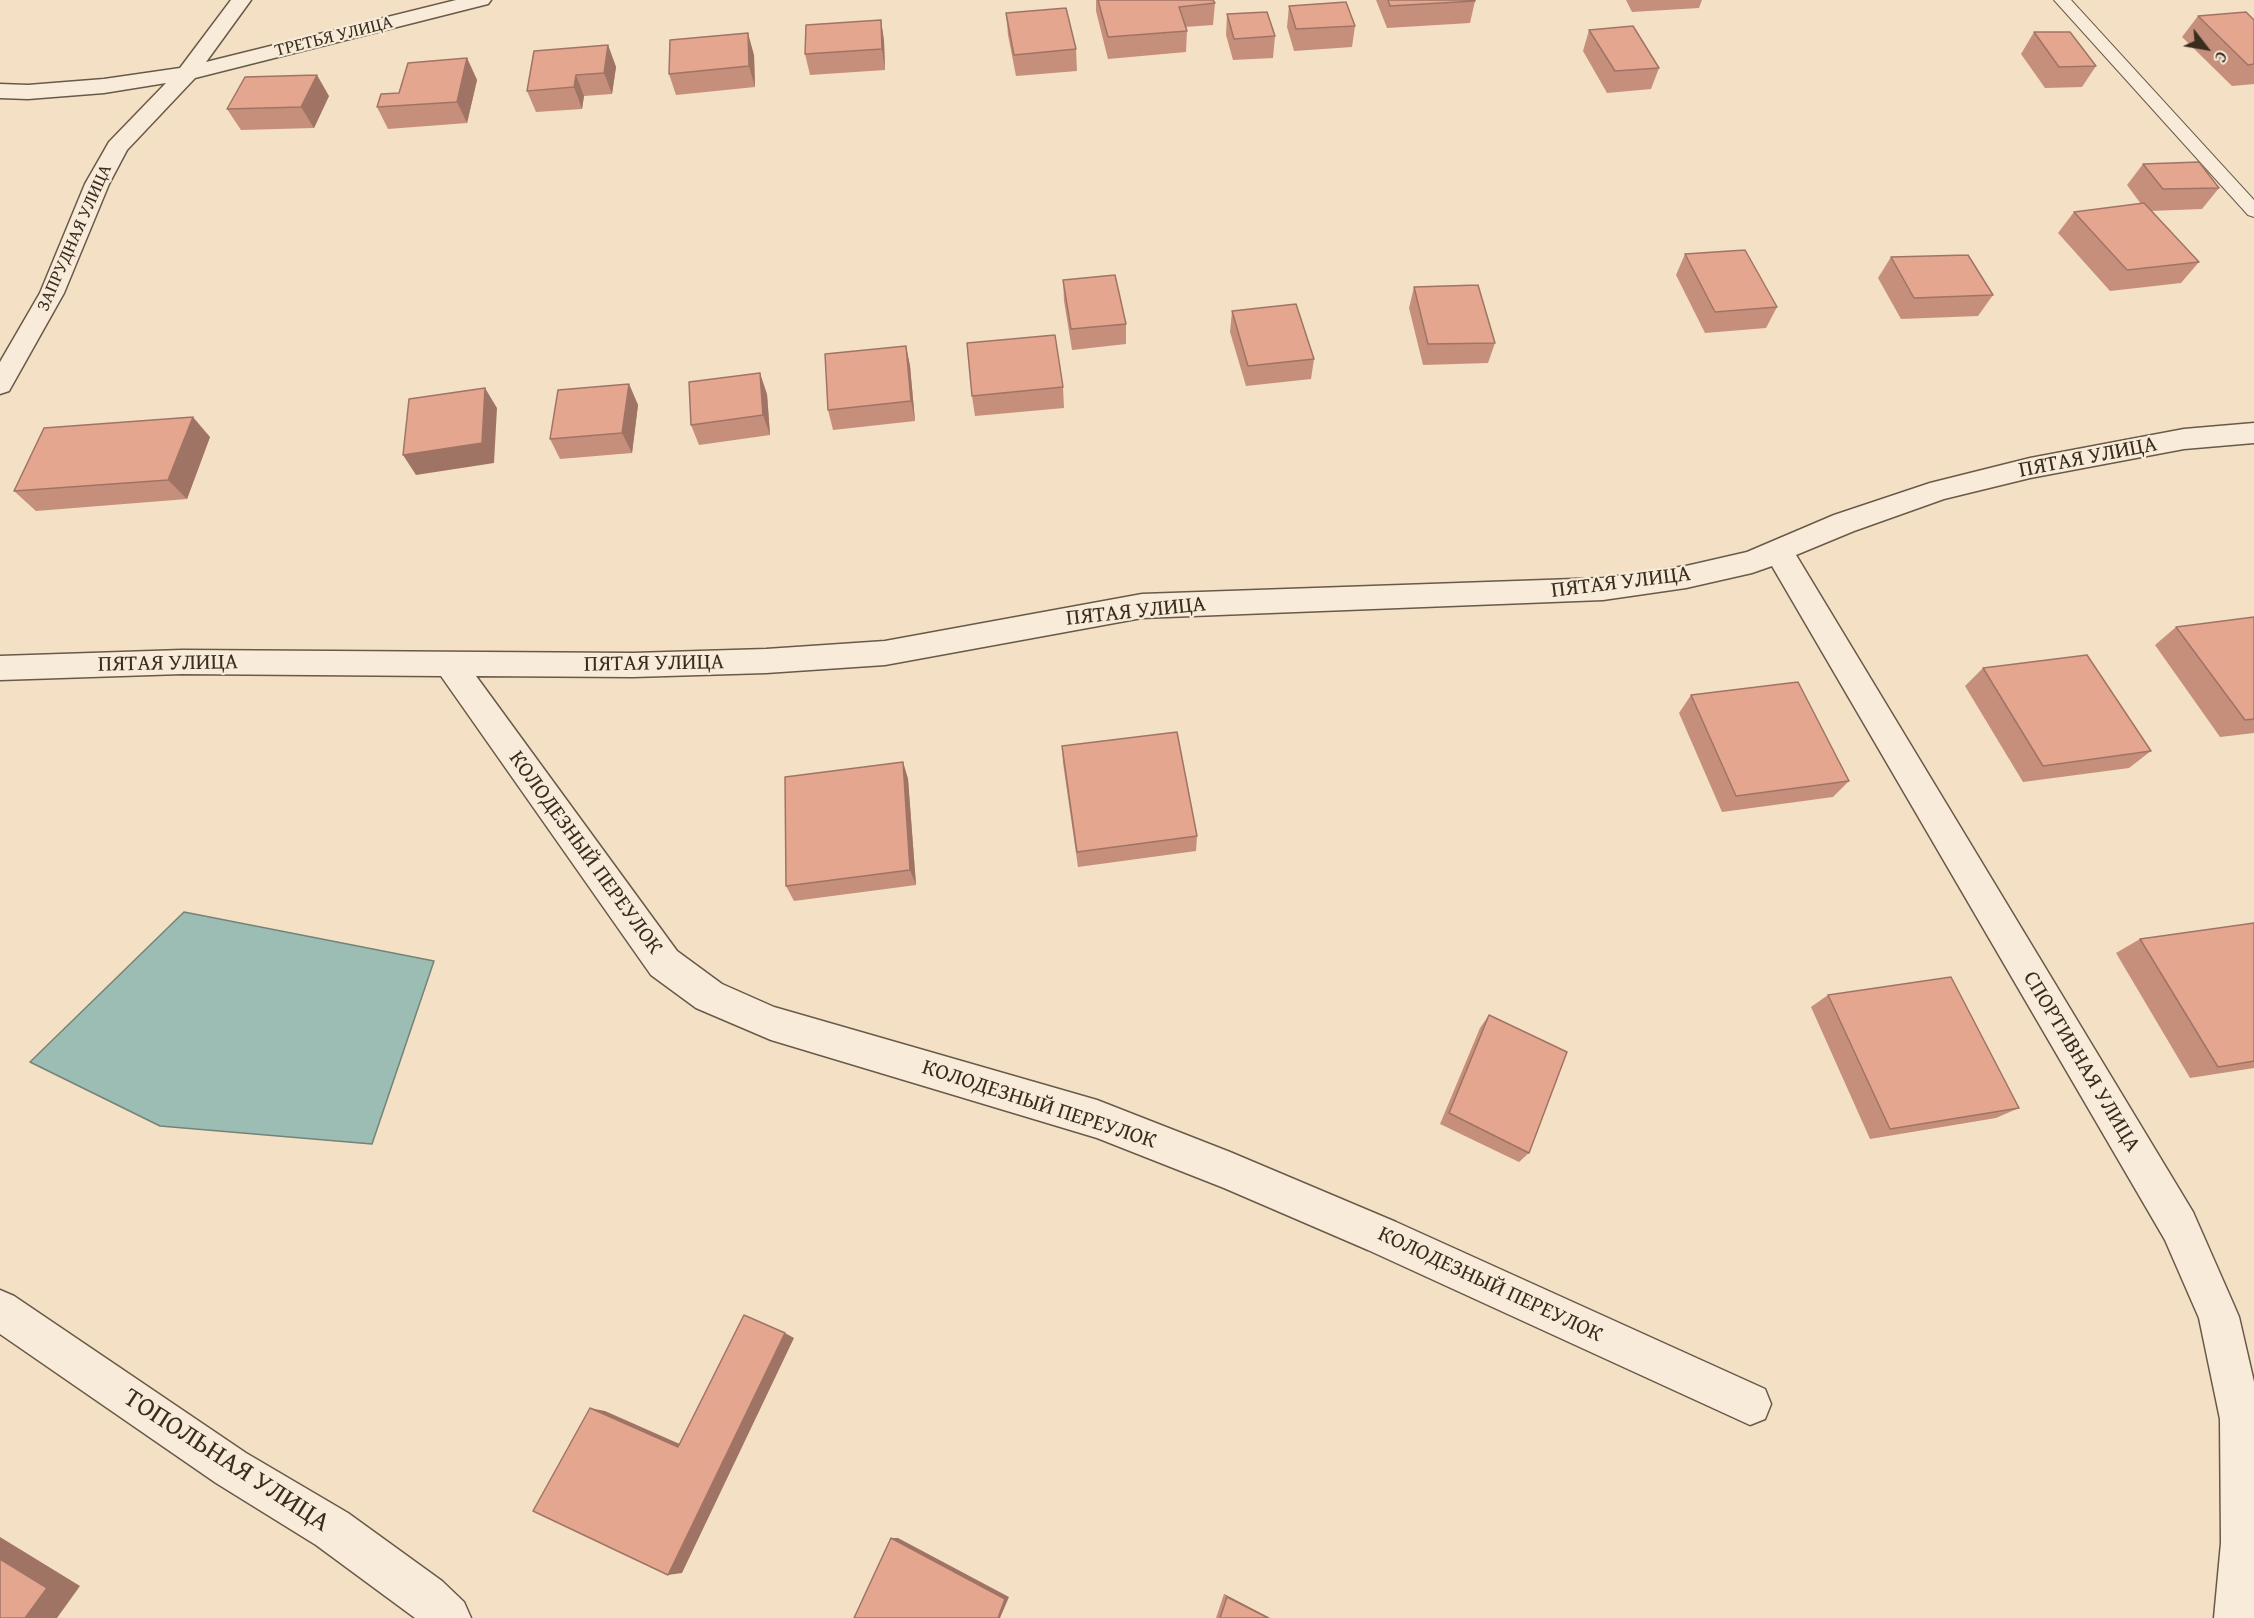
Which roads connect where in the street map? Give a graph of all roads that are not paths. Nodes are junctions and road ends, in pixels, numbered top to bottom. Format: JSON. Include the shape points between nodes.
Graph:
{"nodes":[{"id":1,"x":241,"y":0,"type":"edge"},
{"id":2,"x":481,"y":0,"type":"edge"},
{"id":3,"x":2062,"y":0,"type":"edge"},
{"id":4,"x":187,"y":73,"type":"junction"},
{"id":5,"x":0,"y":91,"type":"edge"},
{"id":6,"x":2254,"y":211,"type":"edge"},
{"id":7,"x":0,"y":385,"type":"edge"},
{"id":8,"x":2254,"y":433,"type":"edge"},
{"id":9,"x":1778,"y":550,"type":"junction"},
{"id":10,"x":450,"y":664,"type":"junction"},
{"id":11,"x":0,"y":668,"type":"edge"},
{"id":12,"x":0,"y":1310,"type":"edge"},
{"id":13,"x":1750,"y":1404,"type":"dead end"},
{"id":14,"x":448,"y":1618,"type":"edge"},
{"id":15,"x":2238,"y":1618,"type":"edge"}],
"edges":[{"from":1,"to":4,"type":"street","name":"ЗАПРУДНАЯ УЛИЦА"},
{"from":2,"to":4,"type":"street","name":"ТРЕТЬЯ УЛИЦА"},
{"from":3,"to":6,"type":"lane"},
{"from":4,"to":5,"type":"street","name":"ТРЕТЬЯ УЛИЦА","via":[[104,86]]},
{"from":4,"to":7,"type":"street","name":"ЗАПРУДНАЯ УЛИЦА","via":[[117,147],[97,184],[52,293]]},
{"from":8,"to":9,"type":"street","name":"ПЯТАЯ УЛИЦА","via":[[2113,451],[1940,490]]},
{"from":9,"to":10,"type":"street","name":"ПЯТАЯ УЛИЦА","via":[[1752,561],[1686,577],[1603,589],[1143,606],[885,653],[633,665]]},
{"from":9,"to":15,"type":"street","name":"СПОРТИВНАЯ УЛИЦА","via":[[2179,1226],[2219,1317],[2241,1419],[2243,1543]]},
{"from":10,"to":11,"type":"street","name":"ПЯТАЯ УЛИЦА","via":[[182,662]]},
{"from":10,"to":13,"type":"street","name":"КОЛОДЕЗНЫЙ ПЕРЕУЛОК","via":[[664,963],[709,996],[771,1023],[1097,1119],[1230,1171]]},
{"from":12,"to":14,"type":"street","name":"ТОПОЛЬНАЯ УЛИЦА","via":[[231,1468],[332,1529],[426,1597]]}]}
